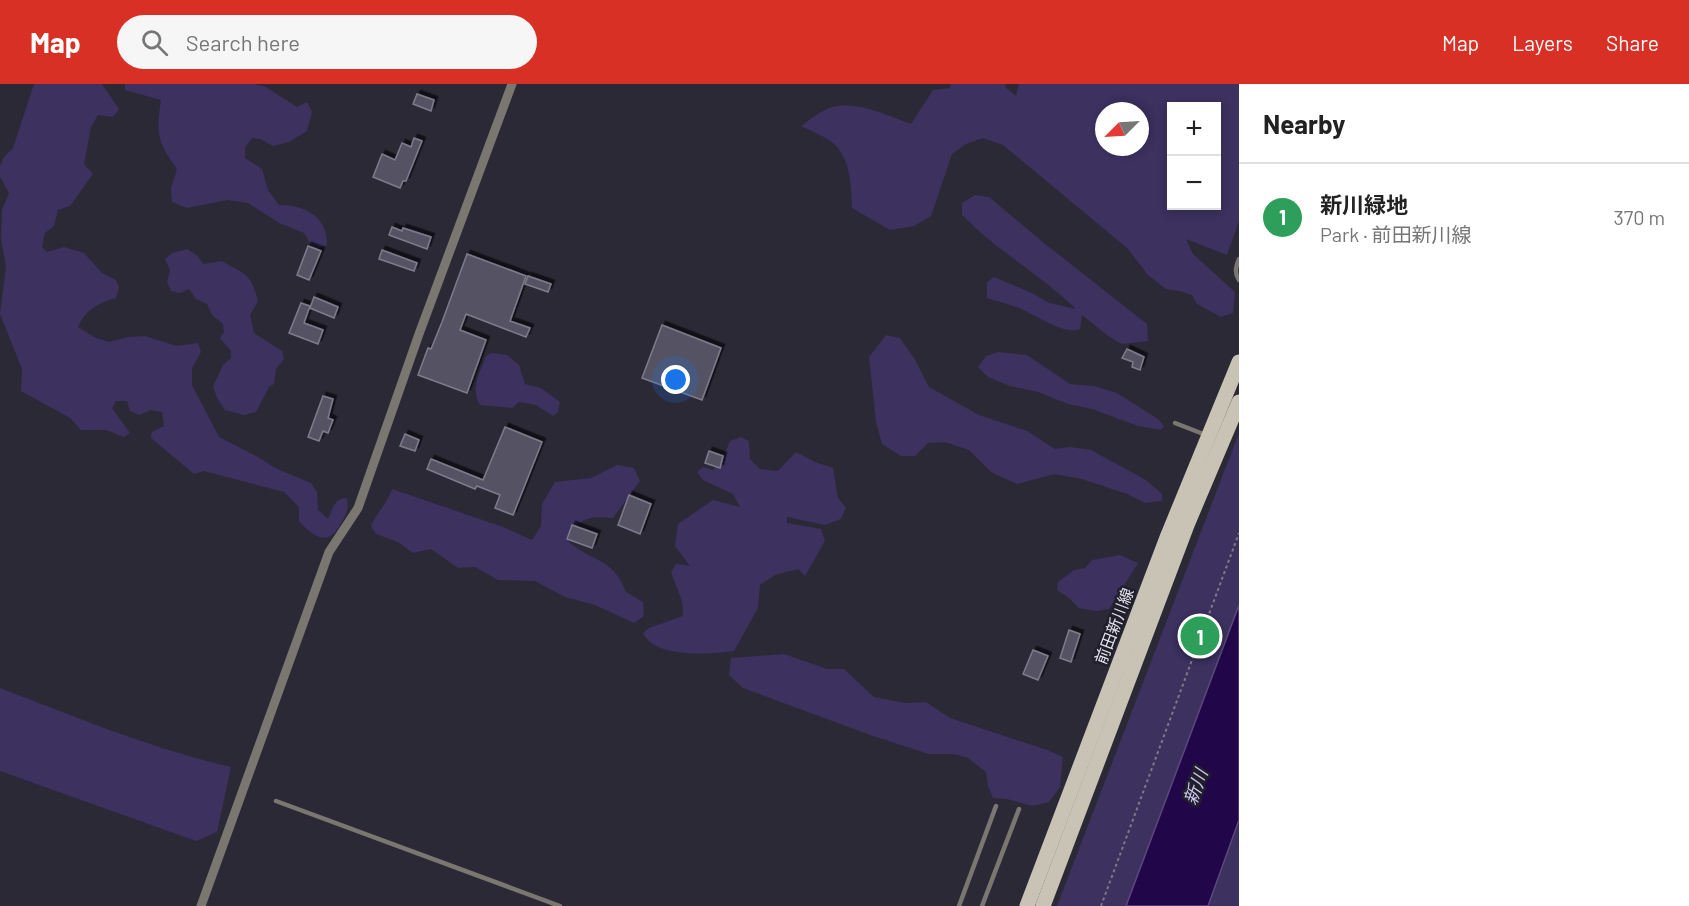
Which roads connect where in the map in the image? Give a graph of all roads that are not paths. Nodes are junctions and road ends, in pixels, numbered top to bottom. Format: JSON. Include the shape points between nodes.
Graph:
{"nodes":[{"id":1,"x":512,"y":84,"type":"edge"},
{"id":2,"x":1239,"y":259,"type":"edge"},
{"id":3,"x":1239,"y":280,"type":"edge"},
{"id":4,"x":1239,"y":362,"type":"edge"},
{"id":5,"x":1239,"y":402,"type":"edge"},
{"id":6,"x":1175,"y":423,"type":"dead end"},
{"id":7,"x":1208,"y":436,"type":"junction"},
{"id":8,"x":276,"y":801,"type":"dead end"},
{"id":9,"x":996,"y":806,"type":"dead end"},
{"id":10,"x":1019,"y":809,"type":"dead end"},
{"id":11,"x":201,"y":906,"type":"edge"},
{"id":12,"x":560,"y":906,"type":"edge"},
{"id":13,"x":959,"y":906,"type":"edge"},
{"id":14,"x":982,"y":906,"type":"edge"},
{"id":15,"x":1027,"y":906,"type":"edge"},
{"id":16,"x":1043,"y":906,"type":"edge"}],
"edges":[{"from":1,"to":11,"type":"street","via":[[358,508],[329,552]]},
{"from":2,"to":3,"type":"lane"},
{"from":4,"to":7,"type":"main road","name":"前田新川線"},
{"from":5,"to":16,"type":"main road","name":"前田新川線","via":[[1187,525]]},
{"from":6,"to":7,"type":"lane"},
{"from":7,"to":15,"type":"main road","name":"前田新川線"},
{"from":8,"to":12,"type":"lane"},
{"from":9,"to":13,"type":"lane"},
{"from":10,"to":14,"type":"lane"}]}
